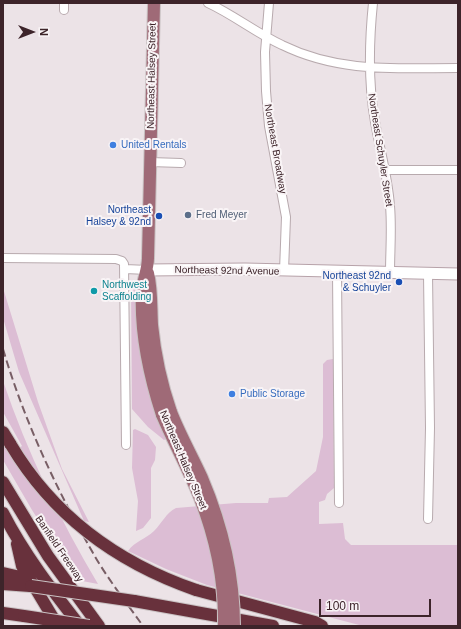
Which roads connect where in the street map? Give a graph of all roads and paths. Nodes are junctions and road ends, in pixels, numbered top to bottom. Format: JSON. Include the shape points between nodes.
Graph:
{"nodes":[{"id":1,"x":154,"y":3,"type":"edge"},
{"id":2,"x":208,"y":3,"type":"edge"},
{"id":3,"x":269,"y":3,"type":"edge"},
{"id":4,"x":373,"y":3,"type":"edge"},
{"id":5,"x":266,"y":36,"type":"junction"},
{"id":6,"x":369,"y":68,"type":"junction"},
{"id":7,"x":458,"y":68,"type":"edge"},
{"id":8,"x":150,"y":162,"type":"junction"},
{"id":9,"x":181,"y":163,"type":"dead end"},
{"id":10,"x":385,"y":170,"type":"junction"},
{"id":11,"x":458,"y":170,"type":"edge"},
{"id":12,"x":3,"y":258,"type":"edge"},
{"id":13,"x":125,"y":269,"type":"junction"},
{"id":14,"x":148,"y":270,"type":"junction"},
{"id":15,"x":284,"y":271,"type":"junction"},
{"id":16,"x":337,"y":272,"type":"junction"},
{"id":17,"x":390,"y":273,"type":"junction"},
{"id":18,"x":428,"y":274,"type":"junction"},
{"id":19,"x":458,"y":274,"type":"edge"},
{"id":20,"x":167,"y":413,"type":"junction"},
{"id":21,"x":3,"y":432,"type":"edge"},
{"id":22,"x":126,"y":445,"type":"dead end"},
{"id":23,"x":3,"y":482,"type":"edge"},
{"id":24,"x":339,"y":503,"type":"dead end"},
{"id":25,"x":3,"y":513,"type":"edge"},
{"id":26,"x":428,"y":519,"type":"dead end"},
{"id":27,"x":16,"y":537,"type":"junction"},
{"id":28,"x":3,"y":581,"type":"edge"},
{"id":29,"x":3,"y":613,"type":"edge"},
{"id":30,"x":58,"y":626,"type":"edge"},
{"id":31,"x":80,"y":626,"type":"edge"},
{"id":32,"x":89,"y":626,"type":"edge"},
{"id":33,"x":99,"y":626,"type":"edge"},
{"id":34,"x":224,"y":626,"type":"edge"},
{"id":35,"x":234,"y":626,"type":"edge"},
{"id":36,"x":273,"y":626,"type":"edge"},
{"id":37,"x":322,"y":626,"type":"edge"}],
"edges":[{"from":1,"to":8,"type":"main road","name":"Northeast Halsey Street"},
{"from":2,"to":5,"type":"street"},
{"from":3,"to":5,"type":"street","name":"Northeast Broadway"},
{"from":4,"to":6,"type":"street","name":"Northeast Schuyler Street"},
{"from":5,"to":6,"type":"street","via":[[290,49],[325,61]]},
{"from":5,"to":15,"type":"street","name":"Northeast Broadway","via":[[267,110],[286,217]]},
{"from":6,"to":7,"type":"street"},
{"from":6,"to":10,"type":"street","name":"Northeast Schuyler Street","via":[[374,121]]},
{"from":8,"to":9,"type":"street"},
{"from":8,"to":14,"type":"main road","name":"Northeast Halsey Street"},
{"from":10,"to":11,"type":"street"},
{"from":10,"to":17,"type":"street","name":"Northeast Schuyler Street","via":[[390,206]]},
{"from":12,"to":13,"type":"street","via":[[116,259],[122,261]]},
{"from":13,"to":14,"type":"street","name":"Northeast 92nd Avenue"},
{"from":13,"to":22,"type":"street"},
{"from":14,"to":15,"type":"street","name":"Northeast 92nd Avenue"},
{"from":14,"to":20,"type":"main road","name":"Northeast Halsey Street","via":[[142,289],[144,338],[149,368]]},
{"from":15,"to":16,"type":"street","name":"Northeast 92nd Avenue"},
{"from":16,"to":17,"type":"street","name":"Northeast 92nd Avenue"},
{"from":16,"to":24,"type":"street"},
{"from":17,"to":18,"type":"street","name":"Northeast 92nd Avenue"},
{"from":18,"to":19,"type":"street","name":"Northeast 92nd Avenue"},
{"from":18,"to":26,"type":"street"},
{"from":20,"to":34,"type":"main road","name":"Northeast Halsey Street","bridge":true,"via":[[210,527],[222,584]]},
{"from":20,"to":35,"type":"main road","name":"Northeast Halsey Street","bridge":true,"via":[[206,488],[219,524],[230,568]]},
{"from":21,"to":37,"type":"highway","bridge":true,"via":[[34,480],[60,510],[80,528],[128,560],[170,581],[196,590]]},
{"from":23,"to":33,"type":"highway","name":"Banfield Freeway","via":[[48,556]]},
{"from":25,"to":27,"type":"highway"},
{"from":27,"to":30,"type":"highway","via":[[22,566]]},
{"from":27,"to":31,"type":"highway"},
{"from":28,"to":36,"type":"highway","bridge":true,"via":[[16,576],[31,586]]},
{"from":29,"to":32,"type":"highway","bridge":true}]}
